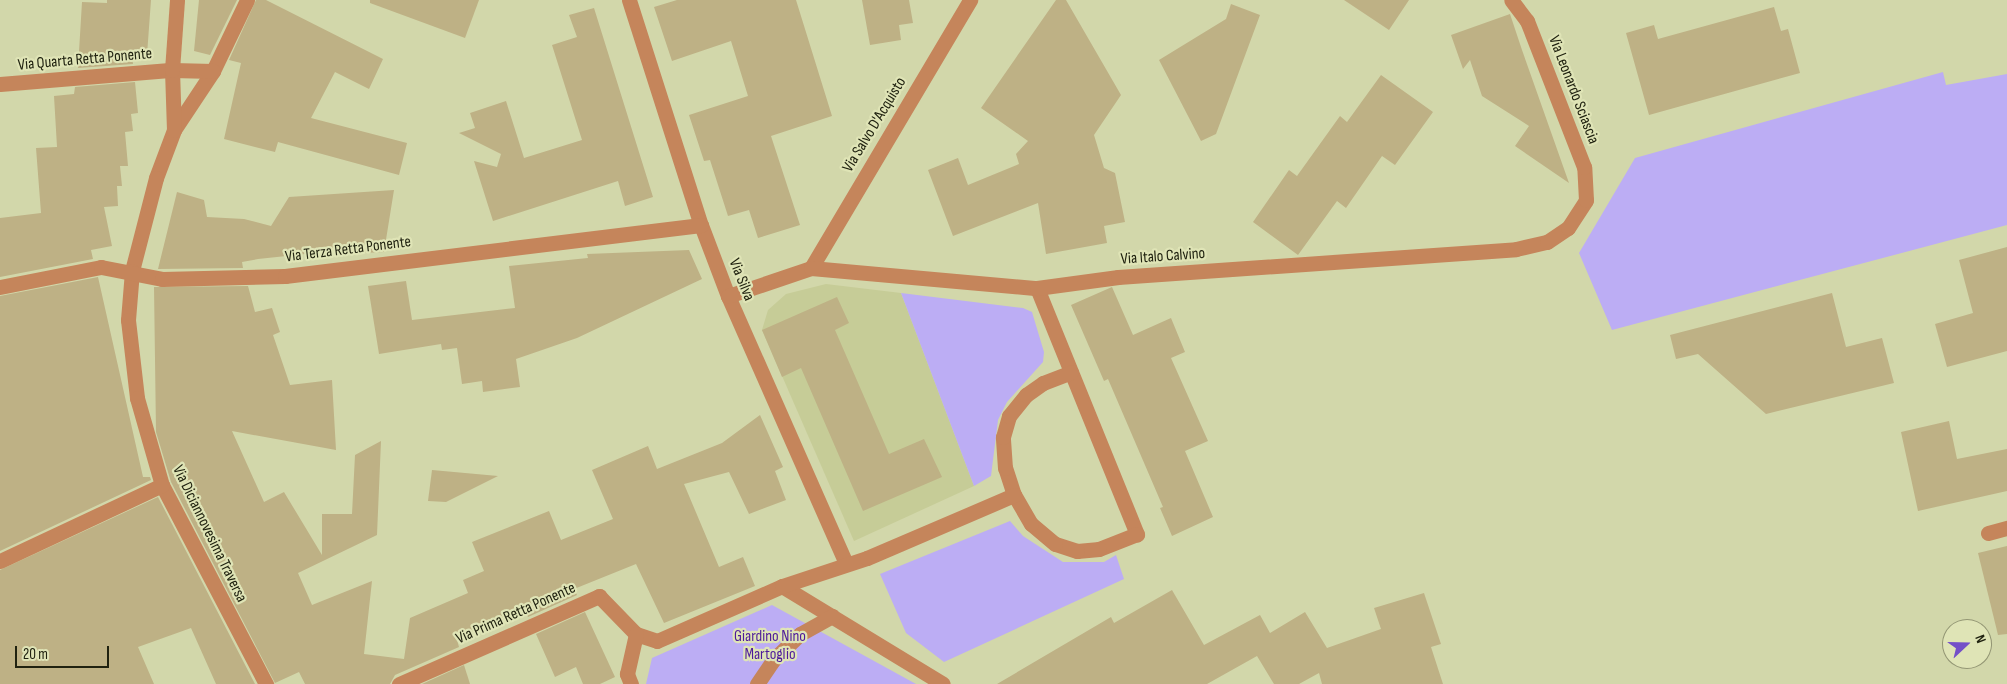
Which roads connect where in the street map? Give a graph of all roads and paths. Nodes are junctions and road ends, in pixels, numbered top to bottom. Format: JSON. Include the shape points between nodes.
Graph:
{"nodes":[{"id":1,"x":177,"y":0,"type":"edge"},
{"id":2,"x":247,"y":0,"type":"edge"},
{"id":3,"x":629,"y":0,"type":"edge"},
{"id":4,"x":970,"y":0,"type":"edge"},
{"id":5,"x":1511,"y":0,"type":"edge"},
{"id":6,"x":172,"y":70,"type":"junction"},
{"id":7,"x":213,"y":72,"type":"junction"},
{"id":8,"x":0,"y":84,"type":"edge"},
{"id":9,"x":174,"y":130,"type":"junction"},
{"id":10,"x":1586,"y":200,"type":"joint"},
{"id":11,"x":701,"y":225,"type":"junction"},
{"id":12,"x":811,"y":268,"type":"junction"},
{"id":13,"x":132,"y":271,"type":"junction"},
{"id":14,"x":0,"y":287,"type":"edge"},
{"id":15,"x":1037,"y":288,"type":"junction"},
{"id":16,"x":728,"y":296,"type":"junction"},
{"id":17,"x":1071,"y":372,"type":"junction"},
{"id":18,"x":162,"y":485,"type":"junction"},
{"id":19,"x":1014,"y":495,"type":"junction"},
{"id":20,"x":2007,"y":528,"type":"edge"},
{"id":21,"x":1988,"y":533,"type":"dead end"},
{"id":22,"x":0,"y":561,"type":"edge"},
{"id":23,"x":846,"y":564,"type":"junction"},
{"id":24,"x":782,"y":586,"type":"junction"},
{"id":25,"x":832,"y":616,"type":"junction"},
{"id":26,"x":636,"y":634,"type":"junction"},
{"id":27,"x":266,"y":684,"type":"edge"},
{"id":28,"x":399,"y":684,"type":"edge"},
{"id":29,"x":631,"y":684,"type":"edge"},
{"id":30,"x":757,"y":684,"type":"edge"},
{"id":31,"x":943,"y":684,"type":"edge"}],
"edges":[{"from":1,"to":6,"type":"street"},
{"from":2,"to":7,"type":"street"},
{"from":3,"to":11,"type":"street","name":"Via Silva"},
{"from":4,"to":12,"type":"street","name":"Via Salvo D'Acquisto"},
{"from":5,"to":10,"type":"street","name":"Via Leonardo Sciascia","via":[[1527,21],[1584,167]]},
{"from":6,"to":7,"type":"street","name":"Via Quarta Retta Ponente"},
{"from":6,"to":8,"type":"street","name":"Via Quarta Retta Ponente"},
{"from":6,"to":9,"type":"street"},
{"from":7,"to":9,"type":"street"},
{"from":9,"to":13,"type":"street","name":"Via Diciannovesima Traversa","via":[[156,178]]},
{"from":10,"to":15,"type":"street","name":"Via Italo Calvino","via":[[1568,228],[1547,242],[1516,249],[1118,277]]},
{"from":11,"to":13,"type":"street","name":"Via Terza Retta Ponente","via":[[285,276],[162,279]]},
{"from":11,"to":16,"type":"street","name":"Via Silva"},
{"from":12,"to":15,"type":"street","name":"Via Italo Calvino"},
{"from":12,"to":16,"type":"street","name":"Via Italo Calvino"},
{"from":13,"to":14,"type":"street","name":"Via Terza Retta Ponente","via":[[101,267]]},
{"from":13,"to":18,"type":"street","name":"Via Diciannovesima Traversa","via":[[128,320],[137,398]]},
{"from":15,"to":17,"type":"street"},
{"from":16,"to":23,"type":"street","name":"Via Silva"},
{"from":17,"to":19,"type":"street","via":[[1043,383],[1026,395],[1009,416],[1003,437],[1005,468]]},
{"from":17,"to":19,"type":"street","via":[[1137,534],[1099,549],[1077,551],[1055,544],[1030,524]]},
{"from":18,"to":22,"type":"street"},
{"from":18,"to":27,"type":"street","name":"Via Diciannovesima Traversa"},
{"from":19,"to":23,"type":"street"},
{"from":20,"to":21,"type":"street"},
{"from":23,"to":24,"type":"street"},
{"from":24,"to":25,"type":"street"},
{"from":24,"to":26,"type":"street","via":[[657,641]]},
{"from":25,"to":30,"type":"street","via":[[800,634],[773,660]]},
{"from":25,"to":31,"type":"street"},
{"from":26,"to":28,"type":"street","name":"Via Prima Retta Ponente","via":[[599,596]]},
{"from":26,"to":29,"type":"street","via":[[627,674]]}]}
